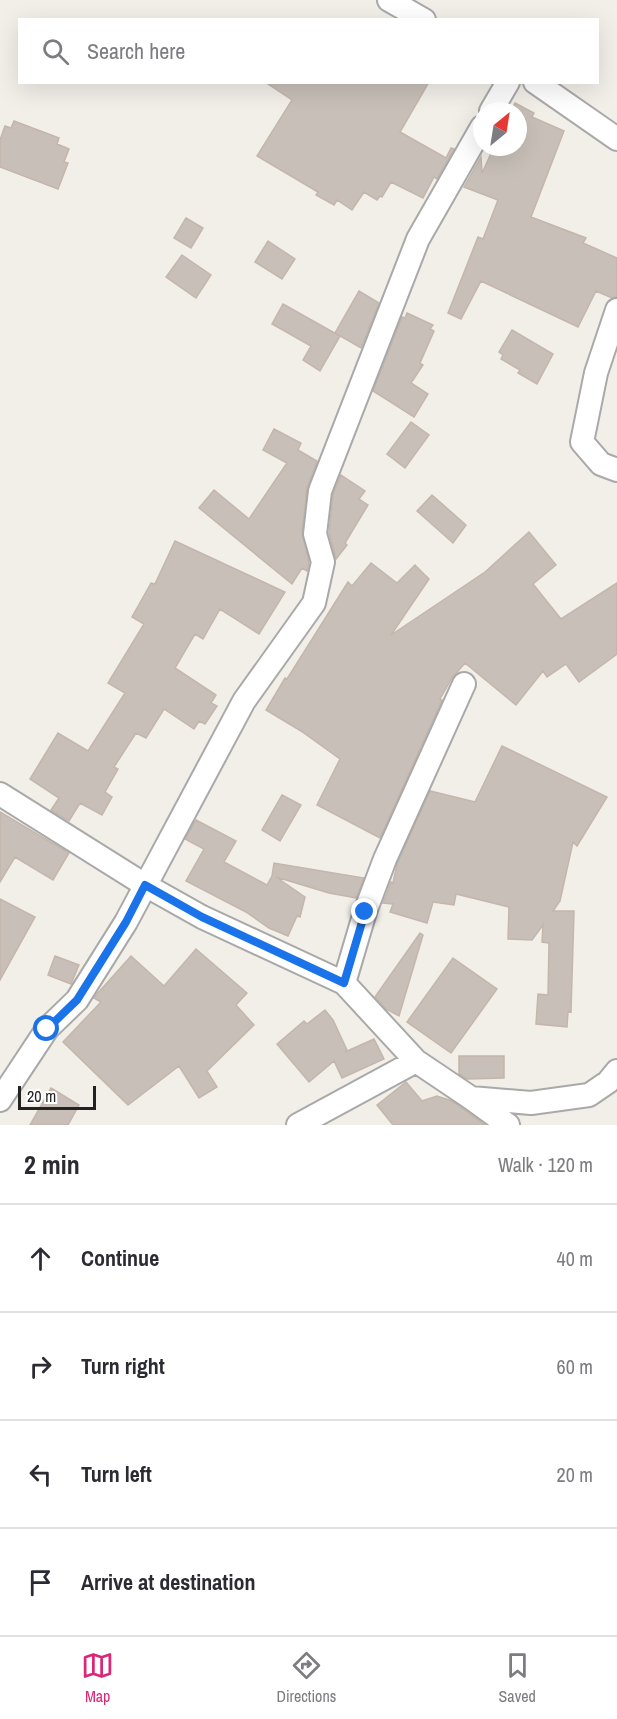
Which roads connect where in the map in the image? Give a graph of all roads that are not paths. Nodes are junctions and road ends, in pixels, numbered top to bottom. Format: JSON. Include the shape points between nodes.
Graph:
{"nodes":[{"id":1,"x":389,"y":0,"type":"edge"},
{"id":2,"x":420,"y":18,"type":"edge"},
{"id":3,"x":507,"y":84,"type":"edge"},
{"id":4,"x":538,"y":84,"type":"edge"},
{"id":5,"x":496,"y":102,"type":"edge"},
{"id":6,"x":617,"y":139,"type":"edge"},
{"id":7,"x":473,"y":144,"type":"edge"},
{"id":8,"x":617,"y":310,"type":"edge"},
{"id":9,"x":617,"y":470,"type":"edge"},
{"id":10,"x":464,"y":684,"type":"dead end"},
{"id":11,"x":0,"y":794,"type":"edge"},
{"id":12,"x":145,"y":885,"type":"junction"},
{"id":13,"x":344,"y":983,"type":"junction"},
{"id":14,"x":416,"y":1061,"type":"junction"},
{"id":15,"x":617,"y":1071,"type":"edge"},
{"id":16,"x":471,"y":1098,"type":"junction"},
{"id":17,"x":0,"y":1100,"type":"edge"},
{"id":18,"x":298,"y":1125,"type":"edge"},
{"id":19,"x":508,"y":1125,"type":"edge"}],
"edges":[{"from":1,"to":2,"type":"street"},
{"from":3,"to":5,"type":"street"},
{"from":4,"to":6,"type":"street"},
{"from":7,"to":12,"type":"street","via":[[418,239],[320,491],[315,534],[323,562],[314,603],[244,701]]},
{"from":8,"to":9,"type":"street","via":[[596,373],[582,442],[601,464]]},
{"from":10,"to":13,"type":"street","via":[[385,859]]},
{"from":11,"to":12,"type":"street"},
{"from":12,"to":13,"type":"street","via":[[202,917]]},
{"from":12,"to":17,"type":"street","via":[[77,1000],[47,1029]]},
{"from":13,"to":14,"type":"street"},
{"from":14,"to":16,"type":"street"},
{"from":14,"to":18,"type":"street"},
{"from":15,"to":16,"type":"street","via":[[589,1095],[531,1103]]},
{"from":16,"to":19,"type":"street"}]}
